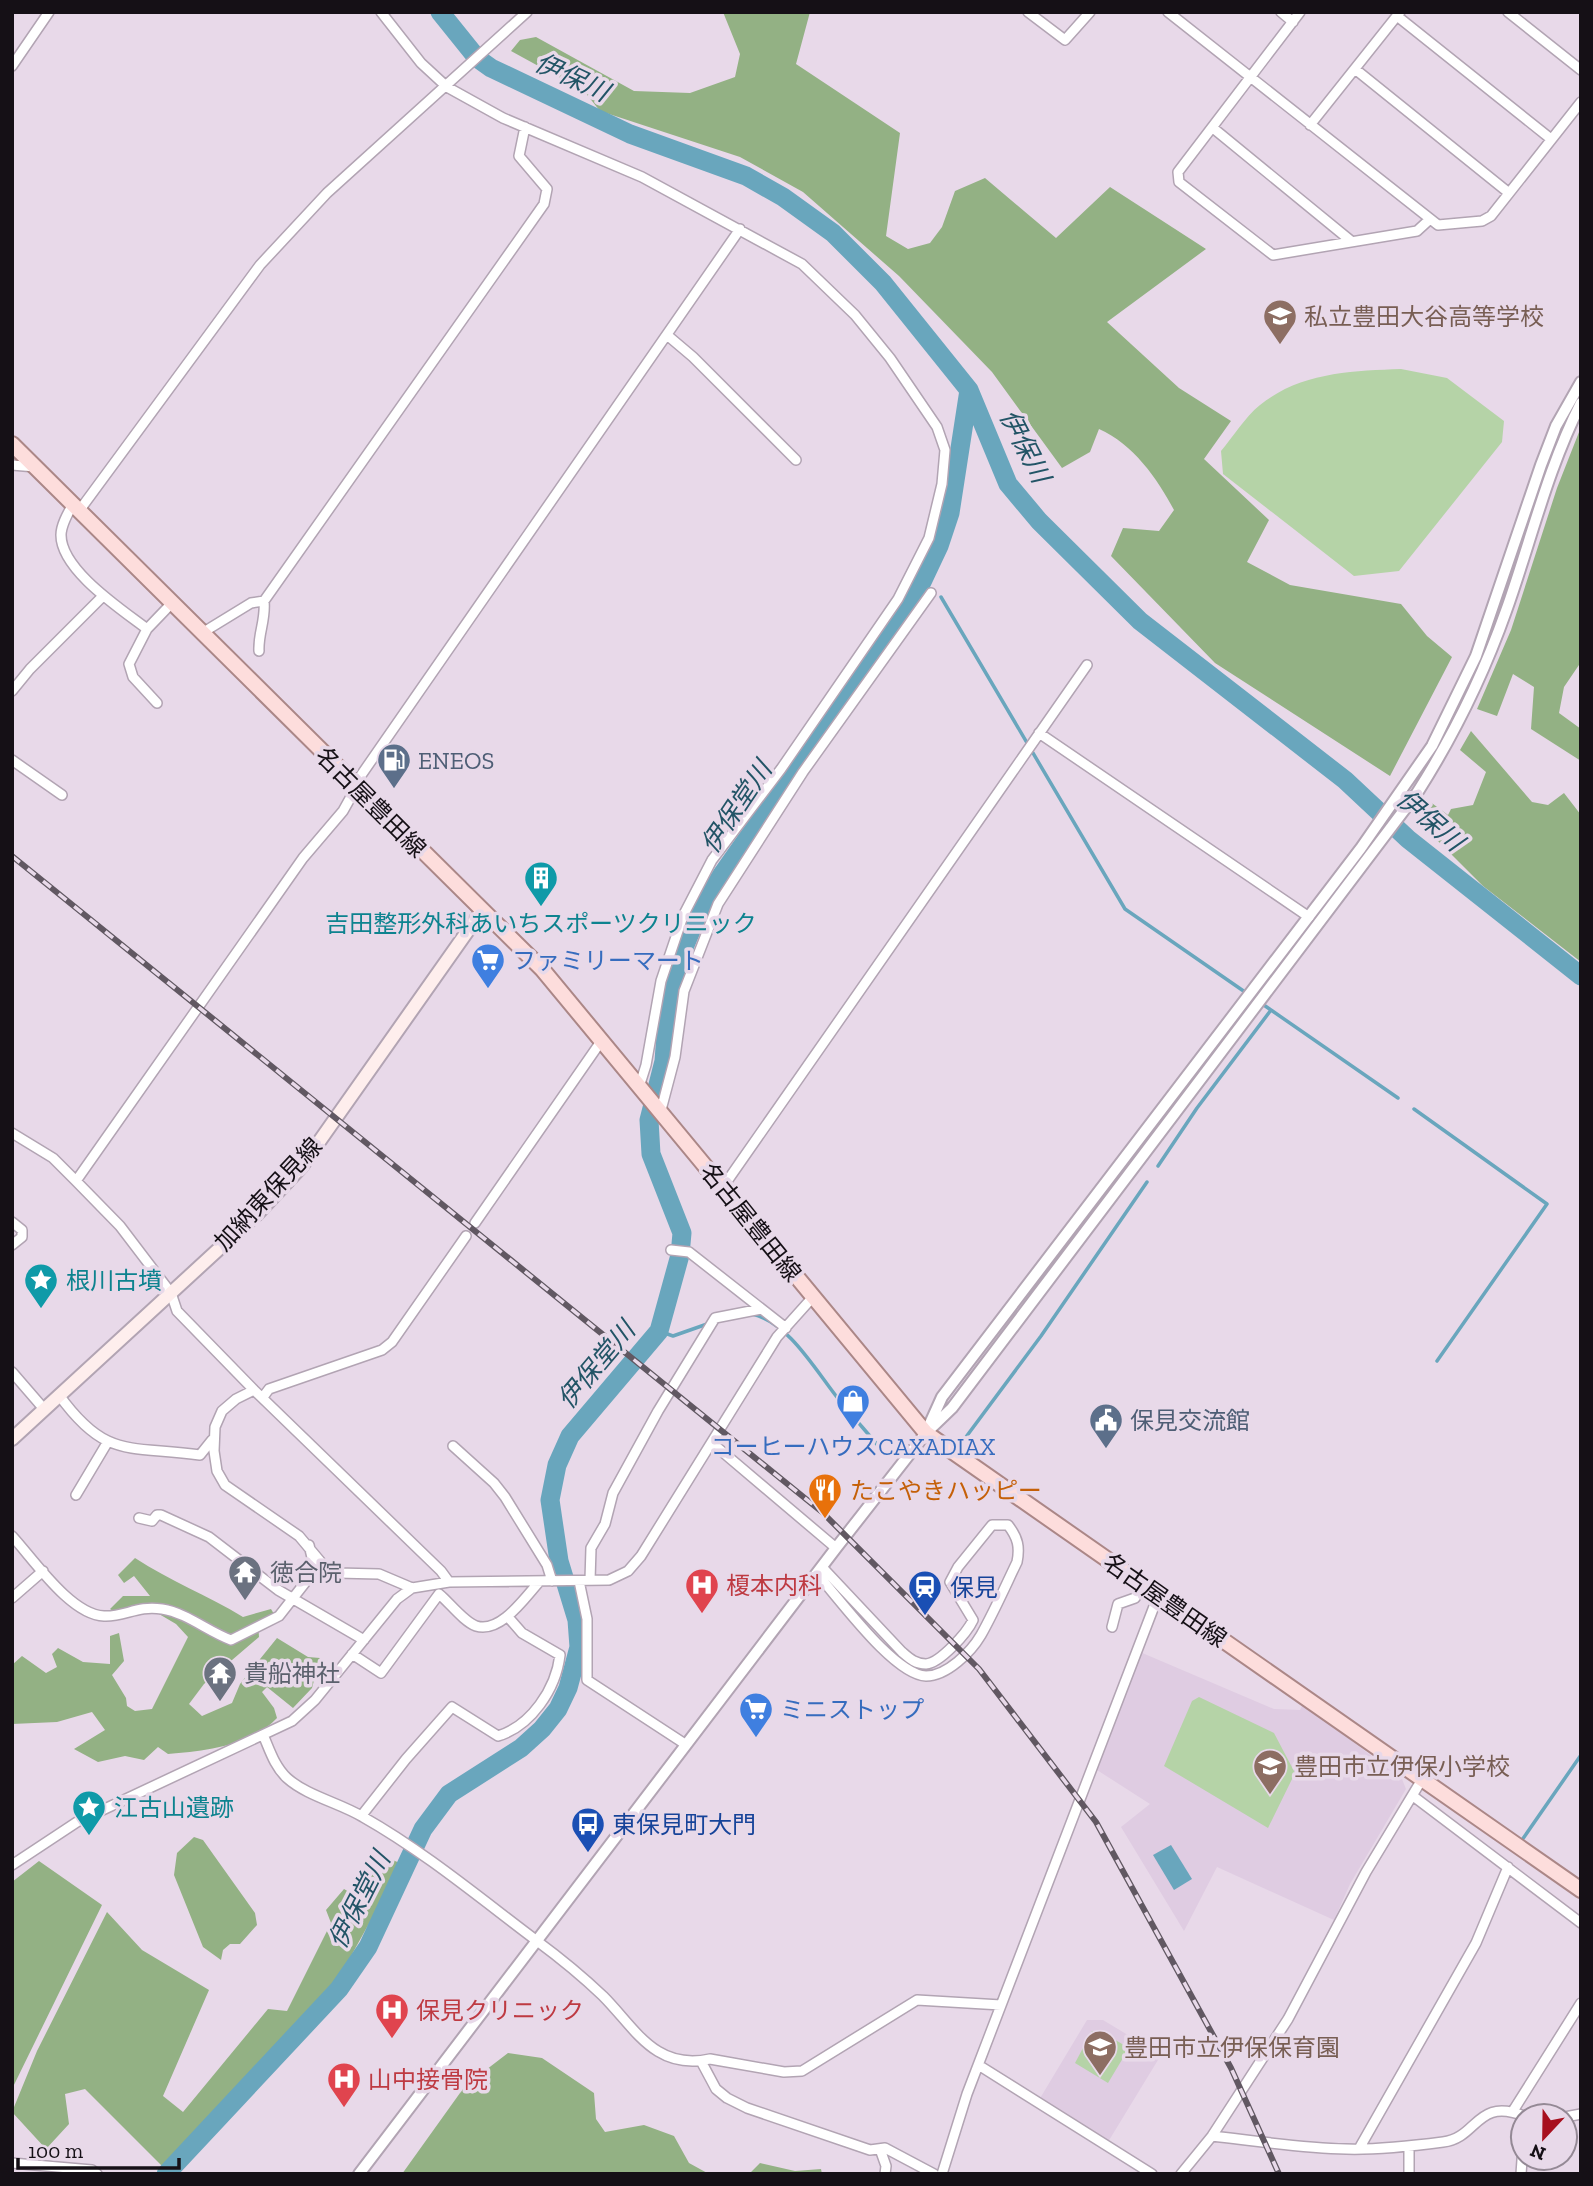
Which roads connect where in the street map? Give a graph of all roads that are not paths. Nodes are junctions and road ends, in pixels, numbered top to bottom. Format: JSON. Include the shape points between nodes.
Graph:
{"nodes":[{"id":1,"x":49,"y":12,"type":"edge"},
{"id":2,"x":381,"y":12,"type":"edge"},
{"id":3,"x":527,"y":12,"type":"edge"},
{"id":4,"x":1028,"y":12,"type":"edge"},
{"id":5,"x":1090,"y":12,"type":"edge"},
{"id":6,"x":1168,"y":12,"type":"edge"},
{"id":7,"x":1281,"y":12,"type":"edge"},
{"id":8,"x":1300,"y":12,"type":"edge"},
{"id":9,"x":1508,"y":12,"type":"edge"},
{"id":10,"x":1398,"y":14,"type":"edge"},
{"id":11,"x":1293,"y":22,"type":"junction"},
{"id":12,"x":12,"y":66,"type":"edge"},
{"id":13,"x":1355,"y":69,"type":"junction"},
{"id":14,"x":1581,"y":70,"type":"edge"},
{"id":15,"x":1251,"y":78,"type":"junction"},
{"id":16,"x":451,"y":84,"type":"junction"},
{"id":17,"x":1581,"y":102,"type":"edge"},
{"id":18,"x":1310,"y":125,"type":"junction"},
{"id":19,"x":525,"y":127,"type":"junction"},
{"id":20,"x":1213,"y":128,"type":"junction"},
{"id":21,"x":1551,"y":139,"type":"junction"},
{"id":22,"x":1509,"y":192,"type":"junction"},
{"id":23,"x":1429,"y":220,"type":"junction"},
{"id":24,"x":740,"y":229,"type":"junction"},
{"id":25,"x":1351,"y":241,"type":"junction"},
{"id":26,"x":667,"y":335,"type":"junction"},
{"id":27,"x":1581,"y":382,"type":"edge"},
{"id":28,"x":1581,"y":403,"type":"edge"},
{"id":29,"x":12,"y":444,"type":"edge"},
{"id":30,"x":796,"y":460,"type":"dead end"},
{"id":31,"x":12,"y":465,"type":"edge"},
{"id":32,"x":35,"y":467,"type":"junction"},
{"id":33,"x":76,"y":508,"type":"junction"},
{"id":34,"x":931,"y":593,"type":"dead end"},
{"id":35,"x":103,"y":596,"type":"junction"},
{"id":36,"x":264,"y":601,"type":"junction"},
{"id":37,"x":171,"y":604,"type":"junction"},
{"id":38,"x":147,"y":629,"type":"junction"},
{"id":39,"x":202,"y":633,"type":"junction"},
{"id":40,"x":260,"y":651,"type":"dead end"},
{"id":41,"x":1087,"y":664,"type":"dead end"},
{"id":42,"x":12,"y":691,"type":"edge"},
{"id":43,"x":157,"y":703,"type":"dead end"},
{"id":44,"x":1039,"y":733,"type":"junction"},
{"id":45,"x":12,"y":760,"type":"edge"},
{"id":46,"x":356,"y":785,"type":"junction"},
{"id":47,"x":62,"y":795,"type":"dead end"},
{"id":48,"x":481,"y":912,"type":"junction"},
{"id":49,"x":1309,"y":917,"type":"junction"},
{"id":50,"x":603,"y":1040,"type":"junction"},
{"id":51,"x":652,"y":1099,"type":"junction"},
{"id":52,"x":12,"y":1133,"type":"edge"},
{"id":53,"x":76,"y":1181,"type":"junction"},
{"id":54,"x":723,"y":1188,"type":"junction"},
{"id":55,"x":12,"y":1222,"type":"edge"},
{"id":56,"x":475,"y":1223,"type":"dead end"},
{"id":57,"x":466,"y":1236,"type":"dead end"},
{"id":58,"x":12,"y":1245,"type":"edge"},
{"id":59,"x":671,"y":1250,"type":"dead end"},
{"id":60,"x":171,"y":1293,"type":"junction"},
{"id":61,"x":812,"y":1298,"type":"junction"},
{"id":62,"x":761,"y":1309,"type":"junction"},
{"id":63,"x":782,"y":1331,"type":"junction"},
{"id":64,"x":12,"y":1372,"type":"edge"},
{"id":65,"x":254,"y":1391,"type":"junction"},
{"id":66,"x":59,"y":1395,"type":"junction"},
{"id":67,"x":263,"y":1397,"type":"junction"},
{"id":68,"x":44,"y":1409,"type":"junction"},
{"id":69,"x":926,"y":1433,"type":"junction"},
{"id":70,"x":12,"y":1439,"type":"edge"},
{"id":71,"x":212,"y":1440,"type":"junction"},
{"id":72,"x":107,"y":1443,"type":"junction"},
{"id":73,"x":712,"y":1443,"type":"junction"},
{"id":74,"x":453,"y":1447,"type":"dead end"},
{"id":75,"x":76,"y":1495,"type":"dead end"},
{"id":76,"x":139,"y":1518,"type":"dead end"},
{"id":77,"x":12,"y":1536,"type":"edge"},
{"id":78,"x":309,"y":1545,"type":"junction"},
{"id":79,"x":836,"y":1548,"type":"junction"},
{"id":80,"x":43,"y":1570,"type":"junction"},
{"id":81,"x":820,"y":1571,"type":"junction"},
{"id":82,"x":590,"y":1580,"type":"junction"},
{"id":83,"x":540,"y":1581,"type":"junction"},
{"id":84,"x":556,"y":1581,"type":"junction"},
{"id":85,"x":576,"y":1581,"type":"junction"},
{"id":86,"x":449,"y":1582,"type":"junction"},
{"id":87,"x":1143,"y":1585,"type":"junction"},
{"id":88,"x":412,"y":1588,"type":"junction"},
{"id":89,"x":1158,"y":1596,"type":"junction"},
{"id":90,"x":12,"y":1598,"type":"edge"},
{"id":91,"x":294,"y":1598,"type":"junction"},
{"id":92,"x":508,"y":1617,"type":"junction"},
{"id":93,"x":1112,"y":1627,"type":"dead end"},
{"id":94,"x":364,"y":1640,"type":"junction"},
{"id":95,"x":352,"y":1654,"type":"junction"},
{"id":96,"x":264,"y":1737,"type":"junction"},
{"id":97,"x":685,"y":1744,"type":"junction"},
{"id":98,"x":1422,"y":1781,"type":"junction"},
{"id":99,"x":1413,"y":1796,"type":"junction"},
{"id":100,"x":362,"y":1815,"type":"junction"},
{"id":101,"x":12,"y":1865,"type":"edge"},
{"id":102,"x":1508,"y":1867,"type":"junction"},
{"id":103,"x":1581,"y":1890,"type":"edge"},
{"id":104,"x":1581,"y":1923,"type":"edge"},
{"id":105,"x":538,"y":1941,"type":"junction"},
{"id":106,"x":1581,"y":2003,"type":"edge"},
{"id":107,"x":1002,"y":2005,"type":"junction"},
{"id":108,"x":701,"y":2061,"type":"junction"},
{"id":109,"x":979,"y":2066,"type":"junction"},
{"id":110,"x":1519,"y":2102,"type":"edge"},
{"id":111,"x":1509,"y":2112,"type":"edge"},
{"id":112,"x":1212,"y":2136,"type":"junction"},
{"id":113,"x":1409,"y":2146,"type":"junction"},
{"id":114,"x":1360,"y":2147,"type":"junction"},
{"id":115,"x":880,"y":2149,"type":"junction"},
{"id":116,"x":12,"y":2163,"type":"edge"},
{"id":117,"x":1149,"y":2173,"type":"edge"},
{"id":118,"x":97,"y":2174,"type":"edge"},
{"id":119,"x":359,"y":2174,"type":"edge"},
{"id":120,"x":885,"y":2174,"type":"edge"},
{"id":121,"x":934,"y":2174,"type":"edge"},
{"id":122,"x":942,"y":2174,"type":"edge"},
{"id":123,"x":1181,"y":2174,"type":"edge"},
{"id":124,"x":1409,"y":2174,"type":"edge"}],
"edges":[{"from":1,"to":12,"type":"street"},
{"from":2,"to":16,"type":"street","via":[[421,63]]},
{"from":3,"to":16,"type":"street"},
{"from":4,"to":5,"type":"street","via":[[1065,40]]},
{"from":6,"to":15,"type":"street"},
{"from":7,"to":11,"type":"street"},
{"from":8,"to":11,"type":"street"},
{"from":9,"to":14,"type":"street"},
{"from":10,"to":13,"type":"street"},
{"from":10,"to":21,"type":"street"},
{"from":11,"to":15,"type":"street"},
{"from":13,"to":18,"type":"street"},
{"from":13,"to":22,"type":"street"},
{"from":15,"to":18,"type":"street"},
{"from":15,"to":20,"type":"street"},
{"from":16,"to":19,"type":"street"},
{"from":16,"to":33,"type":"street","via":[[327,193],[260,265]]},
{"from":17,"to":21,"type":"street"},
{"from":18,"to":23,"type":"street"},
{"from":19,"to":24,"type":"street","via":[[642,177]]},
{"from":19,"to":36,"type":"street","via":[[519,156],[547,189],[544,204]]},
{"from":20,"to":25,"type":"street"},
{"from":20,"to":25,"type":"street","via":[[1178,172],[1179,182],[1273,255]]},
{"from":21,"to":22,"type":"street"},
{"from":22,"to":23,"type":"street","via":[[1482,221],[1441,226]]},
{"from":23,"to":25,"type":"street","via":[[1418,230]]},
{"from":24,"to":26,"type":"street"},
{"from":24,"to":51,"type":"street","via":[[802,264],[855,315],[937,427],[945,450],[944,469],[929,538],[898,599],[712,860],[683,916],[661,981],[646,1065]]},
{"from":26,"to":30,"type":"street"},
{"from":26,"to":46,"type":"street"},
{"from":27,"to":49,"type":"street","via":[[1556,426],[1476,656],[1452,710],[1406,787]]},
{"from":28,"to":69,"type":"street","via":[[1549,476],[1490,654],[1448,745],[1374,850],[951,1408]]},
{"from":29,"to":32,"type":"main road","name":"名古屋豊田線"},
{"from":31,"to":32,"type":"street"},
{"from":32,"to":33,"type":"main road","name":"名古屋豊田線"},
{"from":33,"to":35,"type":"street","via":[[61,532],[62,545],[67,558]]},
{"from":33,"to":37,"type":"main road","name":"名古屋豊田線"},
{"from":34,"to":51,"type":"street","via":[[803,772],[718,904],[684,991],[676,1057]]},
{"from":35,"to":38,"type":"street"},
{"from":35,"to":42,"type":"street"},
{"from":36,"to":39,"type":"street","via":[[251,603]]},
{"from":36,"to":40,"type":"street"},
{"from":37,"to":38,"type":"street"},
{"from":37,"to":39,"type":"main road","name":"名古屋豊田線"},
{"from":38,"to":43,"type":"street","via":[[129,664],[133,677]]},
{"from":39,"to":46,"type":"main road","name":"名古屋豊田線"},
{"from":41,"to":44,"type":"street"},
{"from":44,"to":49,"type":"street"},
{"from":44,"to":54,"type":"street"},
{"from":45,"to":47,"type":"street"},
{"from":46,"to":48,"type":"main road","name":"名古屋豊田線"},
{"from":46,"to":53,"type":"street","via":[[343,811],[303,858]]},
{"from":48,"to":50,"type":"main road","name":"名古屋豊田線","via":[[541,969]]},
{"from":48,"to":60,"type":"main road","name":"加納東保見線","via":[[302,1166]]},
{"from":49,"to":69,"type":"street","via":[[942,1397]]},
{"from":50,"to":51,"type":"main road","name":"名古屋豊田線"},
{"from":50,"to":56,"type":"street"},
{"from":51,"to":54,"type":"main road","name":"名古屋豊田線"},
{"from":52,"to":53,"type":"street","via":[[53,1158]]},
{"from":53,"to":60,"type":"street","via":[[120,1226]]},
{"from":54,"to":61,"type":"main road","name":"名古屋豊田線"},
{"from":55,"to":58,"type":"street","via":[[22,1230],[22,1237]]},
{"from":57,"to":67,"type":"street","via":[[382,1350],[269,1389]]},
{"from":59,"to":62,"type":"street","via":[[688,1252]]},
{"from":60,"to":65,"type":"street","via":[[177,1311]]},
{"from":60,"to":66,"type":"main road","name":"加納東保見線"},
{"from":61,"to":63,"type":"street"},
{"from":61,"to":69,"type":"main road","name":"名古屋豊田線"},
{"from":62,"to":63,"type":"street"},
{"from":62,"to":82,"type":"street","via":[[713,1322],[609,1501],[606,1524],[591,1548]]},
{"from":63,"to":73,"type":"street"},
{"from":64,"to":68,"type":"street"},
{"from":65,"to":67,"type":"street"},
{"from":65,"to":71,"type":"street","via":[[222,1411]]},
{"from":66,"to":68,"type":"main road","name":"加納東保見線"},
{"from":66,"to":72,"type":"street","via":[[85,1427]]},
{"from":67,"to":86,"type":"street"},
{"from":68,"to":70,"type":"main road","name":"加納東保見線"},
{"from":69,"to":79,"type":"street"},
{"from":69,"to":87,"type":"main road","name":"名古屋豊田線"},
{"from":71,"to":72,"type":"street","via":[[200,1455],[127,1450]]},
{"from":71,"to":78,"type":"street","via":[[225,1485]]},
{"from":72,"to":75,"type":"street"},
{"from":73,"to":79,"type":"street"},
{"from":73,"to":82,"type":"street","via":[[628,1571],[609,1580]]},
{"from":74,"to":84,"type":"street","via":[[505,1497]]},
{"from":76,"to":91,"type":"street","via":[[152,1521],[161,1515],[209,1537]]},
{"from":77,"to":80,"type":"street"},
{"from":78,"to":88,"type":"street","via":[[325,1567],[337,1573],[379,1574]]},
{"from":78,"to":91,"type":"street","via":[[315,1570]]},
{"from":79,"to":81,"type":"street"},
{"from":80,"to":90,"type":"street"},
{"from":80,"to":91,"type":"street","via":[[73,1603],[91,1613],[104,1616],[139,1607],[165,1609],[231,1640],[279,1616]]},
{"from":81,"to":81,"type":"street","via":[[913,1662],[925,1664],[967,1632],[973,1620],[950,1581],[992,1525],[1008,1525],[1020,1549],[979,1638],[949,1669],[925,1676],[891,1656]]},
{"from":81,"to":97,"type":"street"},
{"from":82,"to":85,"type":"street"},
{"from":83,"to":84,"type":"street"},
{"from":83,"to":86,"type":"street"},
{"from":83,"to":92,"type":"street"},
{"from":84,"to":85,"type":"street"},
{"from":85,"to":97,"type":"street","via":[[587,1619],[587,1680]]},
{"from":86,"to":88,"type":"street"},
{"from":87,"to":89,"type":"main road","name":"名古屋豊田線"},
{"from":87,"to":93,"type":"street","via":[[1135,1598],[1118,1604]]},
{"from":88,"to":94,"type":"street","via":[[397,1599]]},
{"from":89,"to":98,"type":"main road","name":"名古屋豊田線"},
{"from":89,"to":107,"type":"street"},
{"from":91,"to":94,"type":"street"},
{"from":92,"to":95,"type":"street","via":[[474,1626],[439,1594],[381,1673]]},
{"from":92,"to":100,"type":"street","via":[[522,1633],[560,1655],[548,1691],[524,1724],[498,1736],[452,1707]]},
{"from":94,"to":95,"type":"street"},
{"from":95,"to":96,"type":"street","via":[[304,1712]]},
{"from":96,"to":100,"type":"street","via":[[288,1779]]},
{"from":96,"to":101,"type":"street","via":[[77,1822]]},
{"from":97,"to":105,"type":"street"},
{"from":98,"to":99,"type":"street"},
{"from":98,"to":103,"type":"main road","name":"名古屋豊田線"},
{"from":99,"to":102,"type":"street"},
{"from":99,"to":112,"type":"street","via":[[1366,1872],[1288,2019]]},
{"from":100,"to":105,"type":"street"},
{"from":102,"to":104,"type":"street"},
{"from":102,"to":114,"type":"street","via":[[1476,1943]]},
{"from":105,"to":108,"type":"street","via":[[606,1999],[641,2042],[656,2052]]},
{"from":105,"to":119,"type":"street"},
{"from":106,"to":110,"type":"street"},
{"from":107,"to":108,"type":"street","via":[[917,2000],[802,2071]]},
{"from":107,"to":109,"type":"street"},
{"from":108,"to":115,"type":"street","via":[[716,2090],[747,2108],[870,2150]]},
{"from":109,"to":117,"type":"street"},
{"from":109,"to":122,"type":"street"},
{"from":111,"to":113,"type":"street","via":[[1487,2113],[1448,2142]]},
{"from":112,"to":114,"type":"street"},
{"from":112,"to":123,"type":"street"},
{"from":113,"to":114,"type":"street"},
{"from":113,"to":124,"type":"street"},
{"from":115,"to":120,"type":"street","via":[[887,2166]]},
{"from":115,"to":121,"type":"street"},
{"from":116,"to":118,"type":"street"}]}
